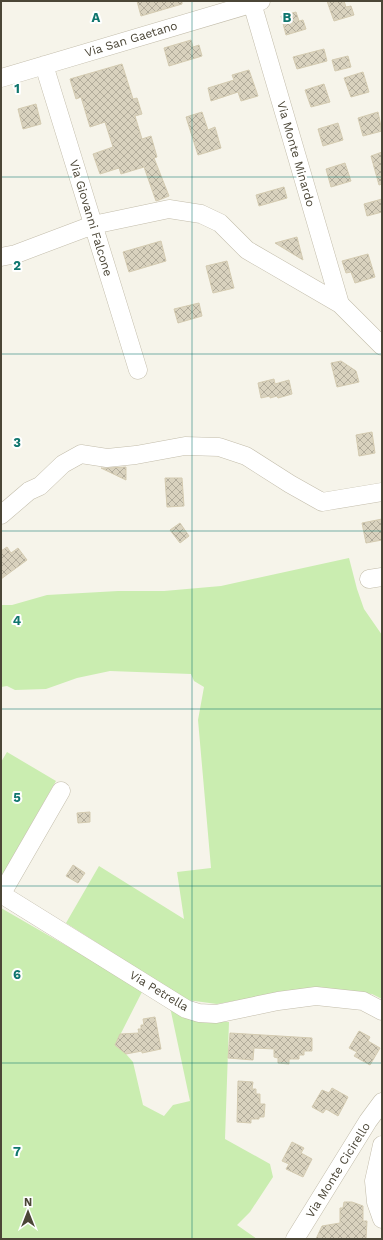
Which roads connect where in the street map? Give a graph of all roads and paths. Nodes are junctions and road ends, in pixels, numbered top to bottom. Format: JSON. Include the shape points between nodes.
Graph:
{"nodes":[{"id":1,"x":257,"y":2,"type":"edge"},
{"id":2,"x":44,"y":65,"type":"junction"},
{"id":3,"x":1,"y":78,"type":"edge"},
{"id":4,"x":93,"y":225,"type":"junction"},
{"id":5,"x":1,"y":256,"type":"edge"},
{"id":6,"x":340,"y":304,"type":"junction"},
{"id":7,"x":382,"y":346,"type":"edge"},
{"id":8,"x":138,"y":370,"type":"dead end"},
{"id":9,"x":382,"y":492,"type":"edge"},
{"id":10,"x":1,"y":515,"type":"edge"},
{"id":11,"x":62,"y":792,"type":"dead end"},
{"id":12,"x":1,"y":894,"type":"edge"},
{"id":13,"x":382,"y":1011,"type":"edge"},
{"id":14,"x":382,"y":1102,"type":"edge"},
{"id":15,"x":368,"y":1121,"type":"junction"},
{"id":16,"x":382,"y":1139,"type":"edge"},
{"id":17,"x":382,"y":1145,"type":"edge"},
{"id":18,"x":382,"y":1219,"type":"edge"},
{"id":19,"x":295,"y":1239,"type":"edge"}],
"edges":[{"from":1,"to":2,"type":"street","name":"Via San Gaetano"},
{"from":1,"to":6,"type":"street","name":"Via Monte Minardo"},
{"from":2,"to":3,"type":"street","name":"Via San Gaetano"},
{"from":2,"to":4,"type":"street","name":"Via Giovanni Falcone"},
{"from":4,"to":5,"type":"street","via":[[16,254]]},
{"from":4,"to":6,"type":"street","via":[[169,209],[201,214],[220,223],[247,250]]},
{"from":4,"to":8,"type":"street","name":"Via Giovanni Falcone"},
{"from":6,"to":7,"type":"street"},
{"from":9,"to":10,"type":"street","via":[[322,502],[246,456],[219,447],[185,446],[107,458],[81,454],[62,464],[40,486]]},
{"from":11,"to":12,"type":"street"},
{"from":12,"to":13,"type":"street","name":"Via Petrella","via":[[186,1009],[199,1013],[216,1014],[316,996],[363,1001]]},
{"from":14,"to":15,"type":"street","name":"Via Monte Cicirello"},
{"from":15,"to":16,"type":"street"},
{"from":15,"to":19,"type":"street","name":"Via Monte Cicirello"},
{"from":17,"to":18,"type":"street","via":[[374,1181],[376,1202]]}]}
